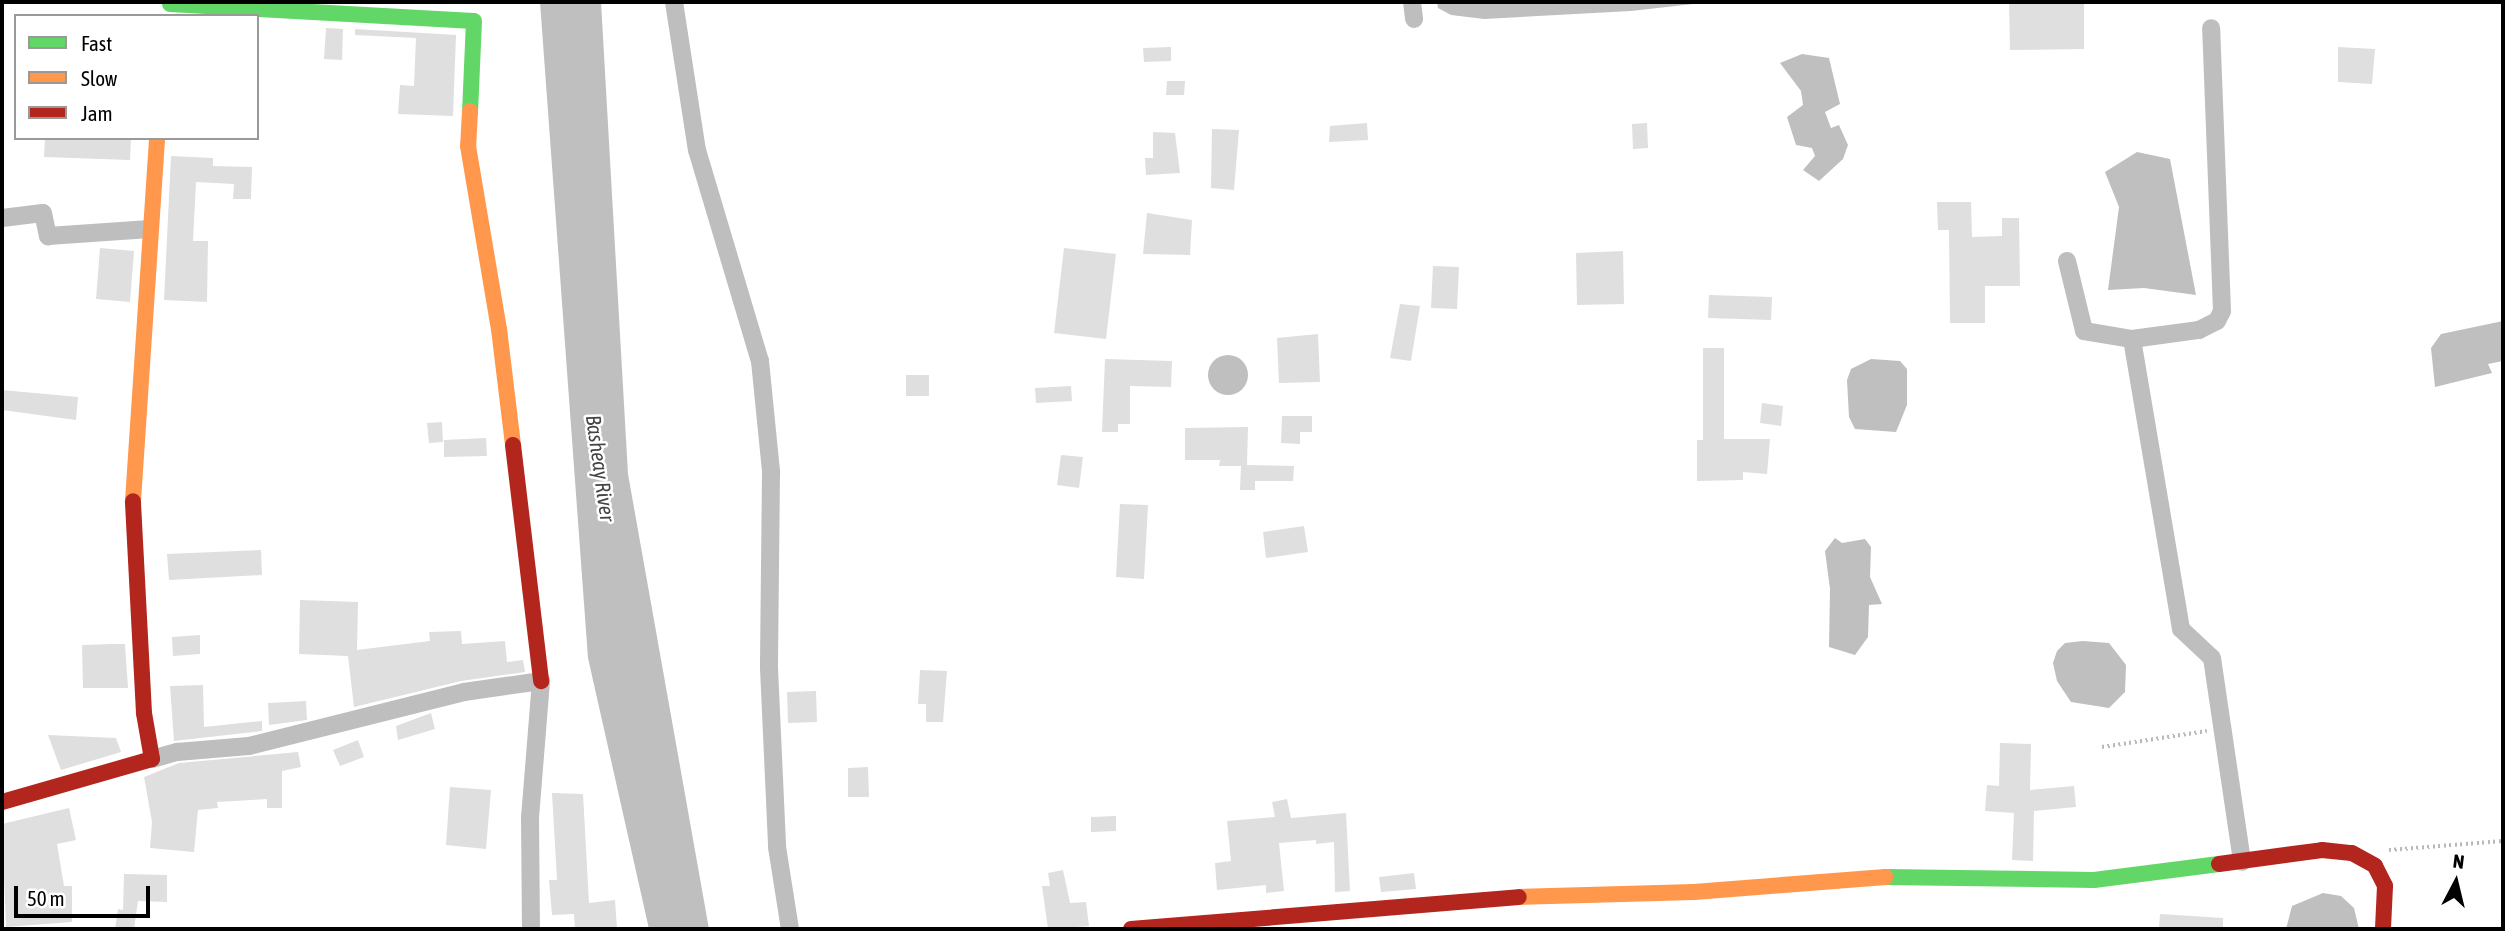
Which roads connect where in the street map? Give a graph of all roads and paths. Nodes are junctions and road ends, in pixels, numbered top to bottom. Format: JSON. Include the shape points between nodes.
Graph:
{"nodes":[{"id":1,"x":674,"y":2,"type":"edge"},
{"id":2,"x":169,"y":7,"type":"edge"},
{"id":3,"x":2211,"y":28,"type":"dead end"},
{"id":4,"x":157,"y":140,"type":"edge"},
{"id":5,"x":2,"y":218,"type":"edge"},
{"id":6,"x":150,"y":229,"type":"junction"},
{"id":7,"x":2067,"y":261,"type":"dead end"},
{"id":8,"x":2132,"y":339,"type":"junction"},
{"id":9,"x":541,"y":681,"type":"junction"},
{"id":10,"x":2225,"y":729,"type":"junction"},
{"id":11,"x":2102,"y":747,"type":"dead end"},
{"id":12,"x":152,"y":760,"type":"junction"},
{"id":13,"x":2,"y":802,"type":"edge"},
{"id":14,"x":2503,"y":841,"type":"edge"},
{"id":15,"x":2352,"y":853,"type":"junction"},
{"id":16,"x":2242,"y":862,"type":"junction"},
{"id":17,"x":531,"y":929,"type":"edge"},
{"id":18,"x":790,"y":929,"type":"edge"},
{"id":19,"x":1131,"y":929,"type":"edge"},
{"id":20,"x":2383,"y":929,"type":"edge"}],
"edges":[{"from":1,"to":18,"type":"street","via":[[697,150],[760,361],[771,471],[769,668],[777,847]]},
{"from":2,"to":9,"type":"street","via":[[474,22],[468,146],[499,328]]},
{"from":3,"to":8,"type":"street","via":[[2222,311],[2217,321],[2199,330]]},
{"from":4,"to":6,"type":"street"},
{"from":5,"to":6,"type":"street","via":[[43,214],[48,236]]},
{"from":6,"to":12,"type":"street","via":[[132,482],[144,713]]},
{"from":7,"to":8,"type":"street","via":[[2084,331]]},
{"from":8,"to":10,"type":"street","via":[[2181,629],[2212,658]]},
{"from":9,"to":12,"type":"street","via":[[464,692],[249,746],[177,752]]},
{"from":9,"to":17,"type":"street","via":[[530,817]]},
{"from":10,"to":11,"type":"path"},
{"from":10,"to":16,"type":"street"},
{"from":12,"to":13,"type":"street"},
{"from":14,"to":15,"type":"path"},
{"from":15,"to":16,"type":"street","via":[[2322,850]]},
{"from":15,"to":20,"type":"street","via":[[2375,866],[2385,886]]},
{"from":16,"to":19,"type":"street","via":[[2094,880],[1892,876],[1694,892],[1486,898]]}]}
